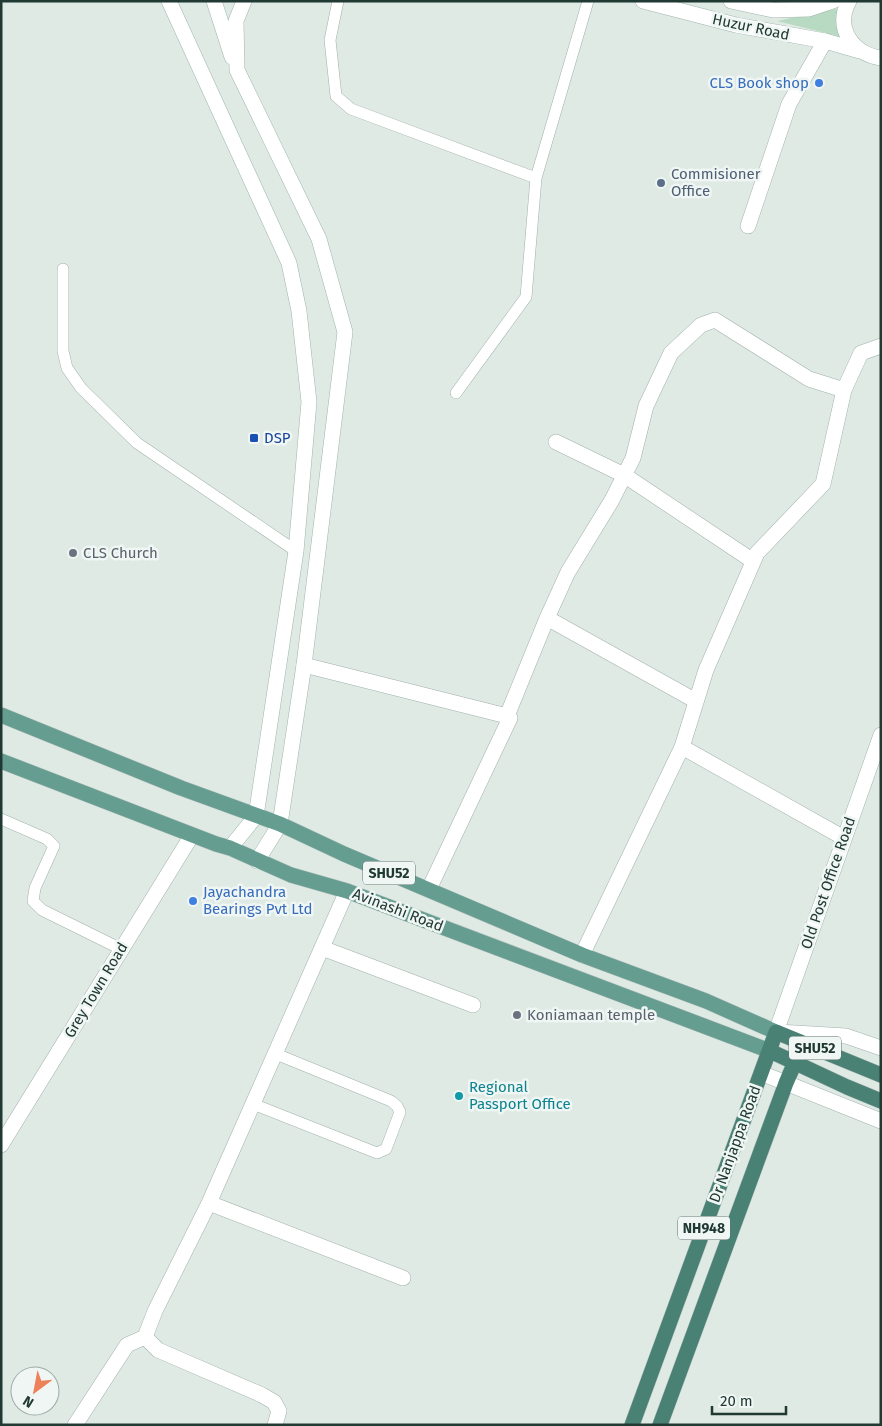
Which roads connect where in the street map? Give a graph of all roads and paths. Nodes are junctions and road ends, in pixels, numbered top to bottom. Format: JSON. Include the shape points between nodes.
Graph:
{"nodes":[{"id":1,"x":169,"y":1,"type":"edge"},
{"id":2,"x":214,"y":1,"type":"edge"},
{"id":3,"x":244,"y":1,"type":"edge"},
{"id":4,"x":338,"y":1,"type":"edge"},
{"id":5,"x":588,"y":1,"type":"edge"},
{"id":6,"x":644,"y":1,"type":"edge"},
{"id":7,"x":833,"y":1,"type":"edge"},
{"id":8,"x":849,"y":1,"type":"edge"},
{"id":9,"x":733,"y":2,"type":"edge"},
{"id":10,"x":826,"y":42,"type":"junction"},
{"id":11,"x":860,"y":51,"type":"junction"},
{"id":12,"x":881,"y":58,"type":"edge"},
{"id":13,"x":237,"y":70,"type":"junction"},
{"id":14,"x":536,"y":178,"type":"junction"},
{"id":15,"x":748,"y":226,"type":"dead end"},
{"id":16,"x":63,"y":269,"type":"dead end"},
{"id":17,"x":881,"y":346,"type":"edge"},
{"id":18,"x":844,"y":390,"type":"junction"},
{"id":19,"x":456,"y":394,"type":"dead end"},
{"id":20,"x":556,"y":442,"type":"dead end"},
{"id":21,"x":624,"y":475,"type":"junction"},
{"id":22,"x":296,"y":551,"type":"junction"},
{"id":23,"x":753,"y":561,"type":"junction"},
{"id":24,"x":547,"y":618,"type":"junction"},
{"id":25,"x":304,"y":664,"type":"junction"},
{"id":26,"x":696,"y":702,"type":"junction"},
{"id":27,"x":1,"y":715,"type":"edge"},
{"id":28,"x":510,"y":718,"type":"dead end"},
{"id":29,"x":881,"y":735,"type":"edge"},
{"id":30,"x":682,"y":747,"type":"junction"},
{"id":31,"x":1,"y":761,"type":"edge"},
{"id":32,"x":256,"y":816,"type":"junction"},
{"id":33,"x":1,"y":819,"type":"edge"},
{"id":34,"x":280,"y":824,"type":"junction"},
{"id":35,"x":192,"y":834,"type":"junction"},
{"id":36,"x":844,"y":838,"type":"junction"},
{"id":37,"x":230,"y":848,"type":"junction"},
{"id":38,"x":257,"y":861,"type":"junction"},
{"id":39,"x":429,"y":890,"type":"junction"},
{"id":40,"x":347,"y":891,"type":"junction"},
{"id":41,"x":322,"y":948,"type":"junction"},
{"id":42,"x":121,"y":949,"type":"junction"},
{"id":43,"x":582,"y":955,"type":"junction"},
{"id":44,"x":473,"y":1005,"type":"dead end"},
{"id":45,"x":776,"y":1032,"type":"junction"},
{"id":46,"x":881,"y":1048,"type":"edge"},
{"id":47,"x":770,"y":1051,"type":"junction"},
{"id":48,"x":276,"y":1054,"type":"junction"},
{"id":49,"x":795,"y":1062,"type":"junction"},
{"id":50,"x":761,"y":1073,"type":"junction"},
{"id":51,"x":881,"y":1075,"type":"edge"},
{"id":52,"x":786,"y":1082,"type":"junction"},
{"id":53,"x":881,"y":1100,"type":"edge"},
{"id":54,"x":253,"y":1104,"type":"junction"},
{"id":55,"x":881,"y":1121,"type":"edge"},
{"id":56,"x":1,"y":1145,"type":"edge"},
{"id":57,"x":209,"y":1203,"type":"junction"},
{"id":58,"x":403,"y":1278,"type":"dead end"},
{"id":59,"x":145,"y":1337,"type":"junction"},
{"id":60,"x":75,"y":1425,"type":"edge"},
{"id":61,"x":275,"y":1425,"type":"edge"},
{"id":62,"x":632,"y":1425,"type":"edge"},
{"id":63,"x":660,"y":1425,"type":"edge"}],
"edges":[{"from":1,"to":22,"type":"street","via":[[289,263],[300,312],[309,402]]},
{"from":2,"to":13,"type":"street"},
{"from":3,"to":13,"type":"street","via":[[236,21]]},
{"from":4,"to":14,"type":"lane","via":[[330,40],[336,96],[344,104]]},
{"from":5,"to":14,"type":"lane"},
{"from":6,"to":10,"type":"street","name":"Huzur Road","via":[[736,26]]},
{"from":7,"to":9,"type":"street","via":[[809,9],[773,10]]},
{"from":8,"to":11,"type":"street","via":[[844,18],[846,31]]},
{"from":10,"to":11,"type":"street","name":"Huzur Road"},
{"from":10,"to":15,"type":"street","via":[[789,104]]},
{"from":11,"to":12,"type":"street","name":"Huzur Road"},
{"from":13,"to":25,"type":"street","via":[[319,239],[345,332]]},
{"from":14,"to":19,"type":"lane","via":[[526,297]]},
{"from":16,"to":22,"type":"lane","via":[[63,351],[67,368],[81,388],[137,443]]},
{"from":17,"to":18,"type":"street","via":[[861,353]]},
{"from":18,"to":21,"type":"street","via":[[809,379],[715,320],[701,325],[671,353],[646,406],[634,458]]},
{"from":18,"to":23,"type":"street","via":[[822,484]]},
{"from":20,"to":21,"type":"street"},
{"from":21,"to":23,"type":"street"},
{"from":21,"to":24,"type":"street","via":[[568,572]]},
{"from":22,"to":32,"type":"street"},
{"from":23,"to":26,"type":"street","via":[[706,670]]},
{"from":24,"to":25,"type":"street","via":[[507,716]]},
{"from":24,"to":26,"type":"street"},
{"from":25,"to":34,"type":"street"},
{"from":26,"to":30,"type":"street"},
{"from":27,"to":32,"type":"main road","name":"Avinashi Road","number":"SHU52"},
{"from":28,"to":39,"type":"street"},
{"from":29,"to":36,"type":"street","name":"Old Post Office Road"},
{"from":30,"to":36,"type":"street"},
{"from":30,"to":43,"type":"street"},
{"from":31,"to":35,"type":"main road","name":"Avinashi Road","number":"SHU52"},
{"from":32,"to":34,"type":"main road","name":"Avinashi Road","number":"SHU52"},
{"from":32,"to":37,"type":"street"},
{"from":33,"to":42,"type":"lane","via":[[47,839],[54,846],[33,901],[42,910]]},
{"from":34,"to":38,"type":"street"},
{"from":34,"to":39,"type":"main road","name":"Avinashi Road","number":"SHU52"},
{"from":35,"to":37,"type":"main road","name":"Avinashi Road","number":"SHU52"},
{"from":35,"to":42,"type":"street","name":"Grey Town Road"},
{"from":36,"to":45,"type":"street","name":"Old Post Office Road"},
{"from":37,"to":38,"type":"main road","name":"Avinashi Road","number":"SHU52"},
{"from":38,"to":40,"type":"main road","name":"Avinashi Road","number":"SHU52","via":[[291,875]]},
{"from":39,"to":43,"type":"main road","name":"Avinashi Road","number":"SHU52"},
{"from":40,"to":41,"type":"street"},
{"from":40,"to":47,"type":"main road","name":"Avinashi Road","number":"SHU52"},
{"from":41,"to":44,"type":"street"},
{"from":41,"to":48,"type":"street"},
{"from":42,"to":56,"type":"street","name":"Grey Town Road"},
{"from":43,"to":45,"type":"main road","name":"Avinashi Road","number":"SHU52","via":[[706,1001]]},
{"from":45,"to":46,"type":"street","via":[[846,1036]]},
{"from":45,"to":47,"type":"highway","name":"Dr Nanjappa Road","number":"NH948"},
{"from":45,"to":51,"type":"highway","number":"SHU52"},
{"from":47,"to":49,"type":"highway","name":"Avinashi Road","number":"SHU52"},
{"from":47,"to":50,"type":"highway","name":"Dr Nanjappa Road","number":"NH948"},
{"from":48,"to":54,"type":"street"},
{"from":48,"to":54,"type":"lane","via":[[397,1106],[400,1112],[386,1149],[377,1154]]},
{"from":49,"to":52,"type":"highway","name":"Dr Nanjappa Road","number":"NH948"},
{"from":49,"to":53,"type":"highway","name":"Avinashi Road"},
{"from":50,"to":52,"type":"street"},
{"from":50,"to":62,"type":"highway","name":"Dr Nanjappa Road","number":"NH948"},
{"from":52,"to":55,"type":"street"},
{"from":52,"to":63,"type":"highway","name":"Dr Nanjappa Road","number":"NH948"},
{"from":54,"to":57,"type":"street"},
{"from":57,"to":58,"type":"street"},
{"from":57,"to":59,"type":"street"},
{"from":59,"to":60,"type":"street","via":[[127,1345]]},
{"from":59,"to":61,"type":"street","via":[[158,1350],[274,1402],[279,1411]]}]}
